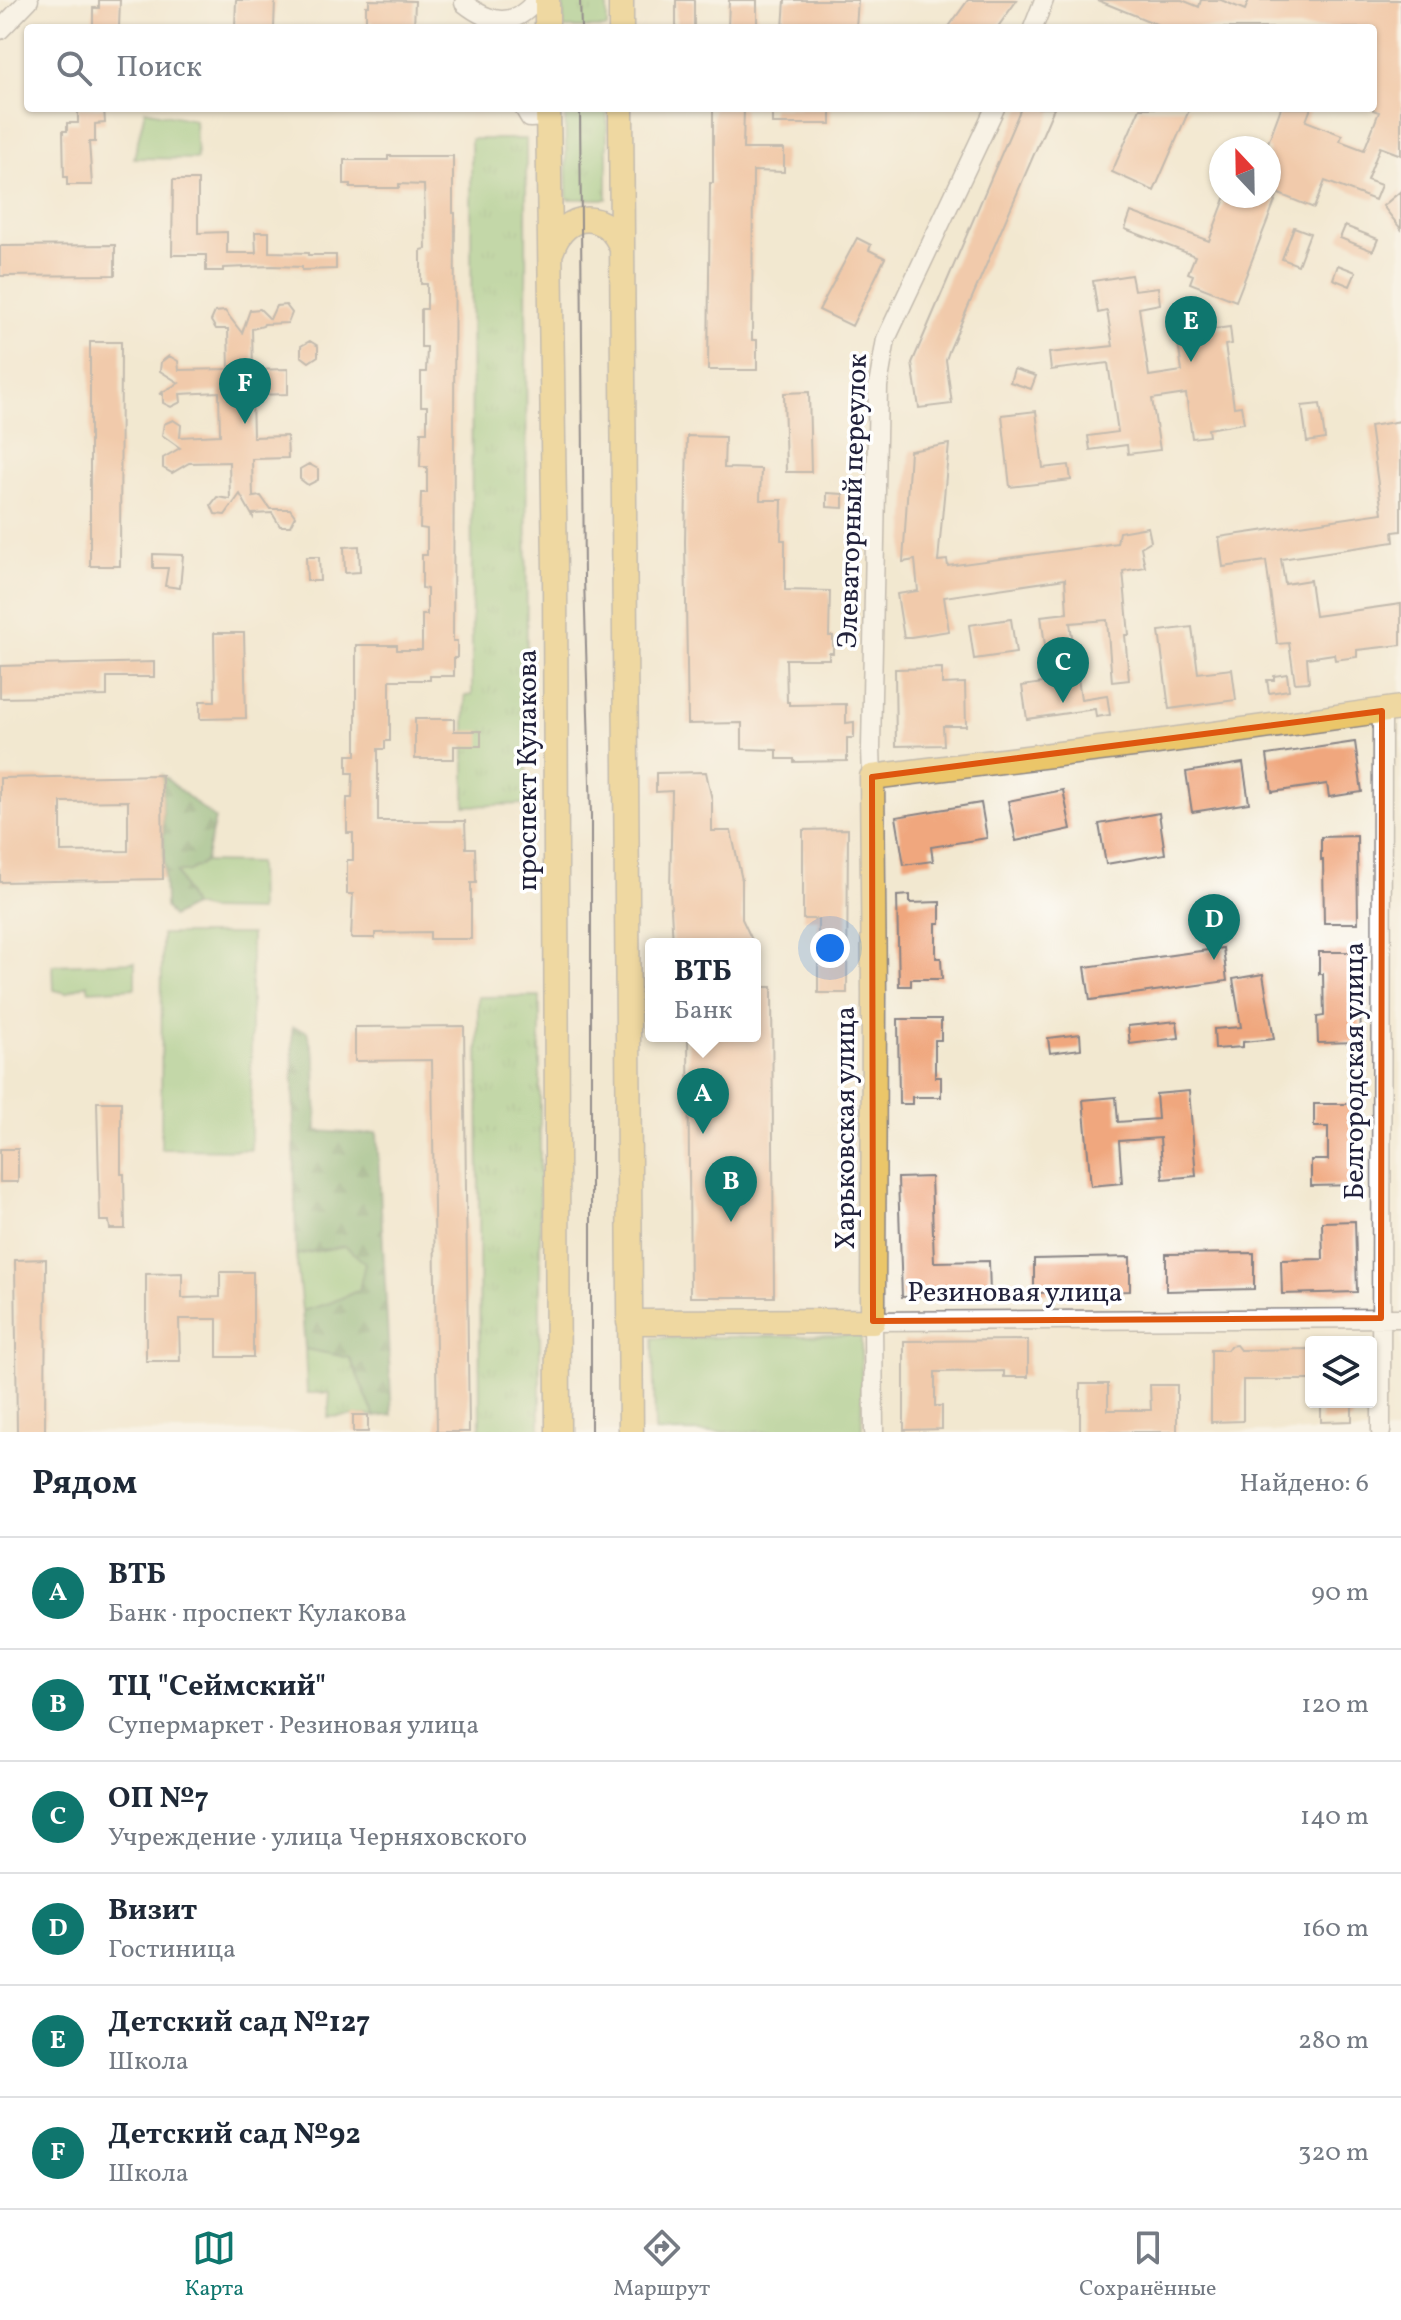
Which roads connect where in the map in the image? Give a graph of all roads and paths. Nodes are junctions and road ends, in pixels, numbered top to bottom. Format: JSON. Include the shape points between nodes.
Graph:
{"nodes":[{"id":1,"x":20,"y":0,"type":"edge"},
{"id":2,"x":29,"y":0,"type":"edge"},
{"id":3,"x":536,"y":0,"type":"edge"},
{"id":4,"x":547,"y":0,"type":"edge"},
{"id":5,"x":621,"y":0,"type":"edge"},
{"id":6,"x":1044,"y":0,"type":"edge"},
{"id":7,"x":463,"y":2,"type":"edge"},
{"id":8,"x":0,"y":13,"type":"edge"},
{"id":9,"x":475,"y":24,"type":"edge"},
{"id":10,"x":547,"y":24,"type":"edge"},
{"id":11,"x":621,"y":24,"type":"edge"},
{"id":12,"x":1035,"y":24,"type":"edge"},
{"id":13,"x":0,"y":30,"type":"edge"},
{"id":14,"x":621,"y":112,"type":"edge"},
{"id":15,"x":993,"y":112,"type":"edge"},
{"id":16,"x":538,"y":113,"type":"edge"},
{"id":17,"x":622,"y":249,"type":"junction"},
{"id":18,"x":552,"y":250,"type":"junction"},
{"id":19,"x":1391,"y":710,"type":"edge"},
{"id":20,"x":872,"y":777,"type":"junction"},
{"id":21,"x":1381,"y":1318,"type":"junction"},
{"id":22,"x":1401,"y":1318,"type":"edge"},
{"id":23,"x":873,"y":1321,"type":"junction"},
{"id":24,"x":629,"y":1322,"type":"junction"},
{"id":25,"x":558,"y":1432,"type":"edge"},
{"id":26,"x":631,"y":1432,"type":"edge"},
{"id":27,"x":874,"y":1432,"type":"edge"},
{"id":28,"x":1381,"y":1432,"type":"edge"}],
"edges":[{"from":1,"to":8,"type":"street"},
{"from":2,"to":13,"type":"street"},
{"from":3,"to":7,"type":"street","via":[[523,13],[499,21],[480,16]]},
{"from":4,"to":10,"type":"main road"},
{"from":5,"to":11,"type":"main road"},
{"from":6,"to":12,"type":"street"},
{"from":7,"to":9,"type":"street"},
{"from":14,"to":17,"type":"main road"},
{"from":15,"to":20,"type":"street","name":"Элеваторный переулок","via":[[886,339],[878,386]]},
{"from":16,"to":18,"type":"main road","name":"проспект Кулакова"},
{"from":17,"to":18,"type":"main road","via":[[612,230],[583,219],[563,229]]},
{"from":17,"to":24,"type":"main road"},
{"from":18,"to":25,"type":"main road","name":"проспект Кулакова"},
{"from":19,"to":20,"type":"main road"},
{"from":19,"to":21,"type":"street","name":"Белгородская улица"},
{"from":20,"to":23,"type":"main road","name":"Харьковская улица"},
{"from":21,"to":22,"type":"street","name":"Резиновая улица"},
{"from":21,"to":23,"type":"street","name":"Резиновая улица"},
{"from":21,"to":28,"type":"street","name":"Белгородская улица"},
{"from":23,"to":24,"type":"main road","name":"Резиновая улица"},
{"from":23,"to":27,"type":"street","name":"Харьковская улица"},
{"from":24,"to":26,"type":"main road"}]}
